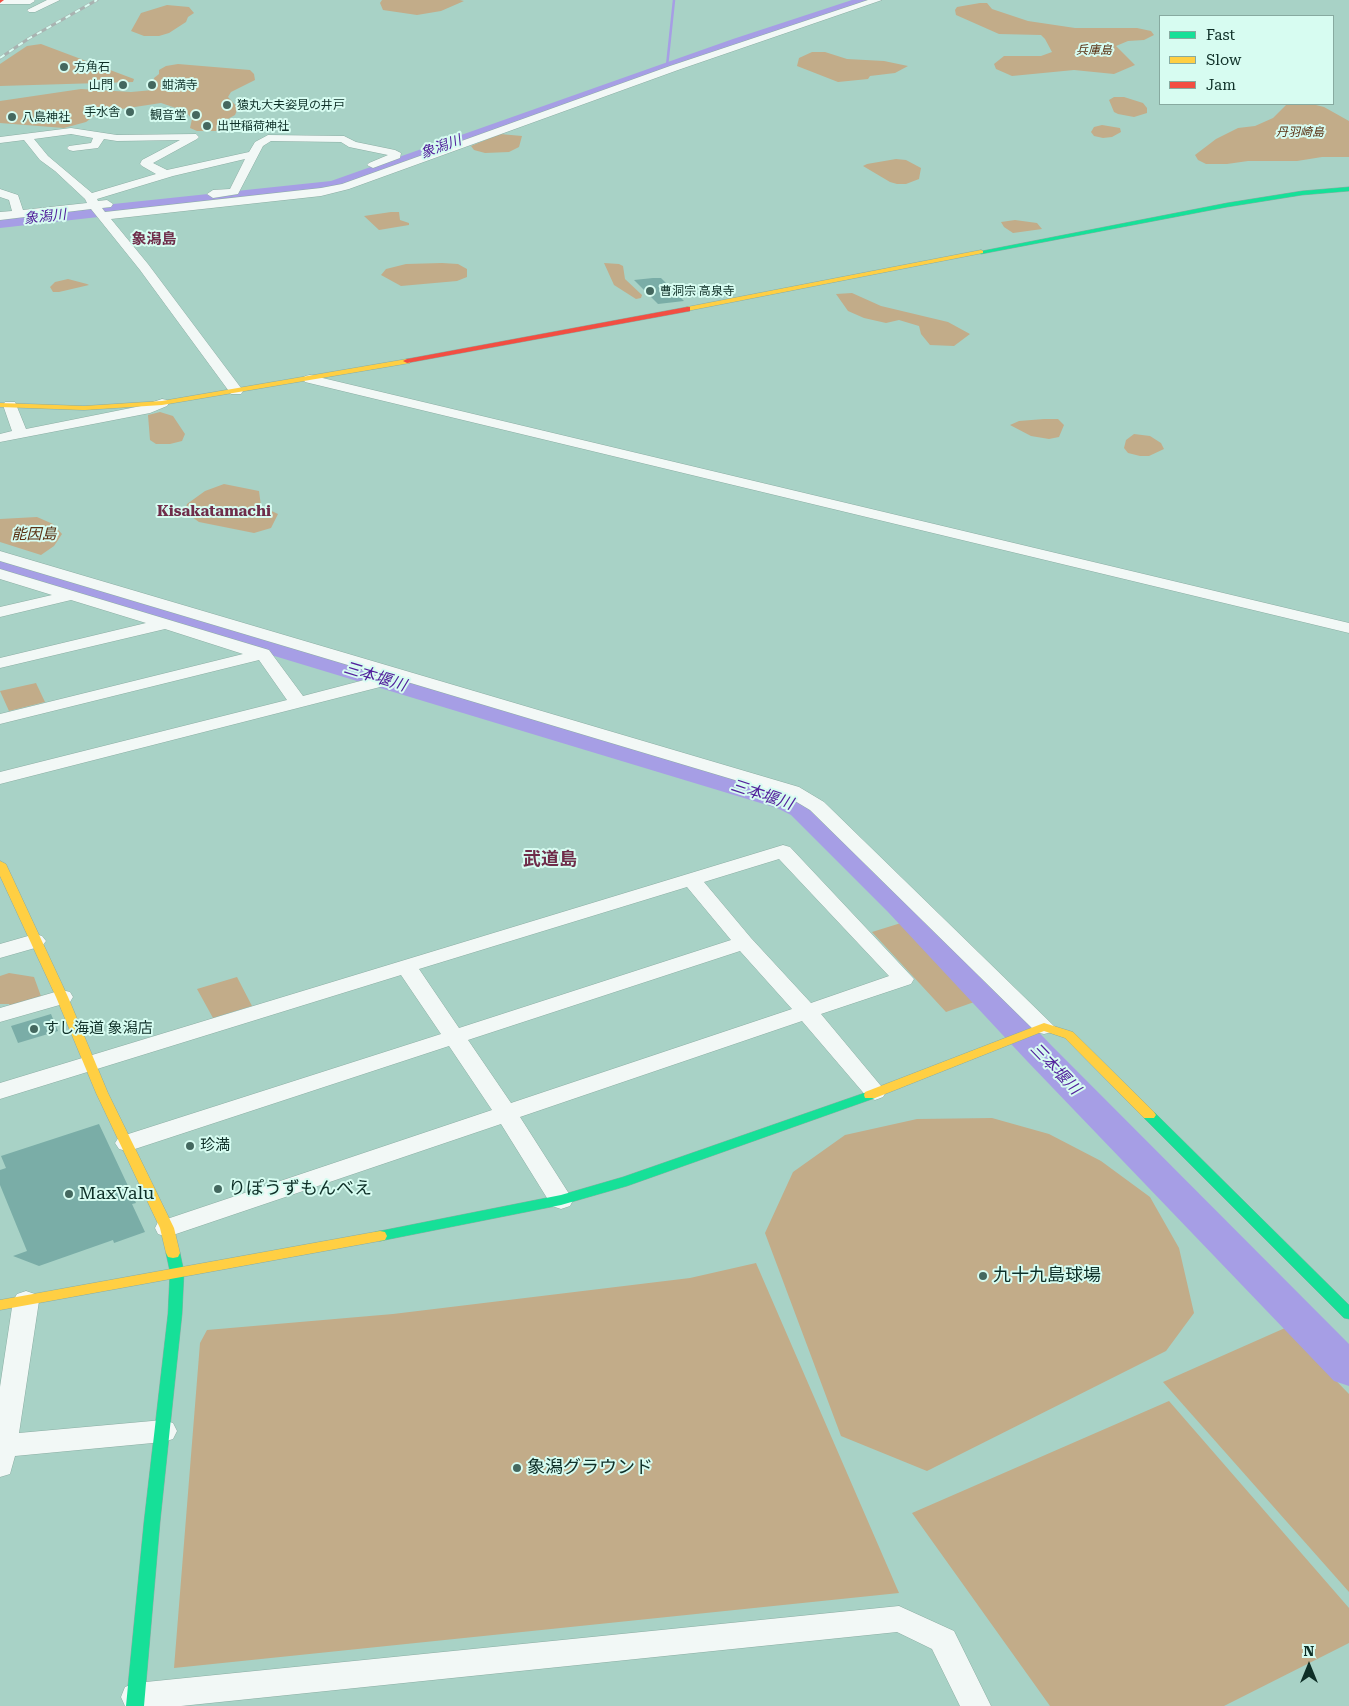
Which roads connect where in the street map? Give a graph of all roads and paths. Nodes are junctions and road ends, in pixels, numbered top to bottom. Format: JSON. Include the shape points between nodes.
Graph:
{"nodes":[{"id":1,"x":55,"y":0,"type":"edge"},
{"id":2,"x":878,"y":0,"type":"edge"},
{"id":3,"x":0,"y":1,"type":"edge"},
{"id":4,"x":31,"y":8,"type":"edge"},
{"id":5,"x":26,"y":136,"type":"junction"},
{"id":6,"x":99,"y":136,"type":"junction"},
{"id":7,"x":2,"y":138,"type":"edge"},
{"id":8,"x":34,"y":148,"type":"junction"},
{"id":9,"x":73,"y":148,"type":"dead end"},
{"id":10,"x":174,"y":148,"type":"junction"},
{"id":11,"x":0,"y":152,"type":"edge"},
{"id":12,"x":253,"y":154,"type":"junction"},
{"id":13,"x":231,"y":160,"type":"junction"},
{"id":14,"x":166,"y":174,"type":"junction"},
{"id":15,"x":1349,"y":189,"type":"edge"},
{"id":16,"x":234,"y":192,"type":"junction"},
{"id":17,"x":0,"y":193,"type":"edge"},
{"id":18,"x":95,"y":206,"type":"junction"},
{"id":19,"x":19,"y":214,"type":"junction"},
{"id":20,"x":0,"y":216,"type":"edge"},
{"id":21,"x":310,"y":379,"type":"junction"},
{"id":22,"x":236,"y":391,"type":"junction"},
{"id":23,"x":4,"y":403,"type":"edge"},
{"id":24,"x":162,"y":403,"type":"junction"},
{"id":25,"x":20,"y":434,"type":"junction"},
{"id":26,"x":0,"y":438,"type":"edge"},
{"id":27,"x":0,"y":556,"type":"edge"},
{"id":28,"x":45,"y":570,"type":"junction"},
{"id":29,"x":0,"y":574,"type":"edge"},
{"id":30,"x":26,"y":581,"type":"junction"},
{"id":31,"x":72,"y":595,"type":"junction"},
{"id":32,"x":0,"y":612,"type":"edge"},
{"id":33,"x":166,"y":624,"type":"junction"},
{"id":34,"x":1349,"y":628,"type":"edge"},
{"id":35,"x":263,"y":654,"type":"junction"},
{"id":36,"x":0,"y":663,"type":"edge"},
{"id":37,"x":386,"y":675,"type":"junction"},
{"id":38,"x":298,"y":702,"type":"junction"},
{"id":39,"x":0,"y":720,"type":"edge"},
{"id":40,"x":0,"y":778,"type":"edge"},
{"id":41,"x":0,"y":864,"type":"edge"},
{"id":42,"x":691,"y":878,"type":"junction"},
{"id":43,"x":7,"y":896,"type":"edge"},
{"id":44,"x":35,"y":941,"type":"junction"},
{"id":45,"x":744,"y":943,"type":"junction"},
{"id":46,"x":0,"y":951,"type":"edge"},
{"id":47,"x":406,"y":966,"type":"junction"},
{"id":48,"x":62,"y":997,"type":"junction"},
{"id":49,"x":807,"y":1012,"type":"junction"},
{"id":50,"x":0,"y":1015,"type":"edge"},
{"id":51,"x":1046,"y":1025,"type":"junction"},
{"id":52,"x":452,"y":1036,"type":"junction"},
{"id":53,"x":89,"y":1064,"type":"junction"},
{"id":54,"x":0,"y":1091,"type":"edge"},
{"id":55,"x":875,"y":1092,"type":"junction"},
{"id":56,"x":506,"y":1113,"type":"junction"},
{"id":57,"x":126,"y":1143,"type":"junction"},
{"id":58,"x":561,"y":1200,"type":"junction"},
{"id":59,"x":168,"y":1228,"type":"junction"},
{"id":60,"x":177,"y":1272,"type":"junction"},
{"id":61,"x":26,"y":1300,"type":"junction"},
{"id":62,"x":0,"y":1305,"type":"edge"},
{"id":63,"x":1349,"y":1314,"type":"edge"},
{"id":64,"x":163,"y":1431,"type":"junction"},
{"id":65,"x":2,"y":1456,"type":"edge"},
{"id":66,"x":136,"y":1702,"type":"edge"},
{"id":67,"x":976,"y":1706,"type":"edge"}],
"edges":[{"from":1,"to":4,"type":"street"},
{"from":2,"to":18,"type":"street","via":[[674,68],[346,187],[321,192]]},
{"from":3,"to":4,"type":"street"},
{"from":5,"to":6,"type":"street","via":[[71,131]]},
{"from":5,"to":7,"type":"street"},
{"from":5,"to":8,"type":"street"},
{"from":6,"to":9,"type":"street","via":[[94,146]]},
{"from":6,"to":10,"type":"street","via":[[193,137]]},
{"from":8,"to":11,"type":"street"},
{"from":8,"to":18,"type":"street","via":[[82,188]]},
{"from":10,"to":13,"type":"street"},
{"from":10,"to":14,"type":"street","via":[[146,162]]},
{"from":12,"to":13,"type":"street"},
{"from":12,"to":16,"type":"street"},
{"from":12,"to":16,"type":"street","via":[[267,138],[344,139],[353,145],[395,153],[396,156],[343,175],[305,184]]},
{"from":13,"to":14,"type":"street"},
{"from":14,"to":18,"type":"street"},
{"from":15,"to":21,"type":"street","via":[[1227,205]]},
{"from":16,"to":18,"type":"street"},
{"from":17,"to":19,"type":"street","via":[[14,198]]},
{"from":18,"to":19,"type":"street"},
{"from":18,"to":22,"type":"street"},
{"from":19,"to":20,"type":"street"},
{"from":21,"to":22,"type":"street"},
{"from":21,"to":34,"type":"street"},
{"from":22,"to":24,"type":"street"},
{"from":23,"to":24,"type":"street","via":[[84,408]]},
{"from":23,"to":25,"type":"street"},
{"from":24,"to":25,"type":"street","via":[[145,410]]},
{"from":25,"to":26,"type":"street"},
{"from":27,"to":28,"type":"street"},
{"from":28,"to":30,"type":"street"},
{"from":28,"to":37,"type":"street"},
{"from":28,"to":51,"type":"street","via":[[54,567],[70,570],[565,713],[812,790],[828,800]]},
{"from":29,"to":30,"type":"street"},
{"from":30,"to":31,"type":"street"},
{"from":31,"to":32,"type":"street"},
{"from":31,"to":33,"type":"street"},
{"from":33,"to":35,"type":"street"},
{"from":33,"to":36,"type":"street"},
{"from":35,"to":38,"type":"street"},
{"from":35,"to":39,"type":"street"},
{"from":37,"to":38,"type":"street"},
{"from":37,"to":51,"type":"street","via":[[792,791],[817,806]]},
{"from":38,"to":40,"type":"street"},
{"from":41,"to":43,"type":"street"},
{"from":42,"to":45,"type":"street"},
{"from":42,"to":47,"type":"street"},
{"from":42,"to":49,"type":"street","via":[[783,851],[903,979]]},
{"from":43,"to":44,"type":"street"},
{"from":44,"to":46,"type":"street"},
{"from":44,"to":48,"type":"street"},
{"from":45,"to":49,"type":"street"},
{"from":45,"to":52,"type":"street"},
{"from":47,"to":52,"type":"street"},
{"from":47,"to":53,"type":"street"},
{"from":48,"to":50,"type":"street"},
{"from":48,"to":53,"type":"street"},
{"from":49,"to":55,"type":"street"},
{"from":49,"to":56,"type":"street"},
{"from":51,"to":55,"type":"street"},
{"from":51,"to":63,"type":"street","via":[[1069,1035]]},
{"from":52,"to":56,"type":"street"},
{"from":52,"to":57,"type":"street"},
{"from":53,"to":54,"type":"street"},
{"from":53,"to":57,"type":"street"},
{"from":55,"to":58,"type":"street","via":[[627,1181]]},
{"from":56,"to":58,"type":"street"},
{"from":56,"to":59,"type":"street"},
{"from":57,"to":59,"type":"street"},
{"from":58,"to":60,"type":"street"},
{"from":59,"to":60,"type":"street"},
{"from":60,"to":61,"type":"street"},
{"from":60,"to":64,"type":"street"},
{"from":61,"to":62,"type":"street"},
{"from":61,"to":65,"type":"street"},
{"from":64,"to":65,"type":"street"},
{"from":64,"to":66,"type":"street"},
{"from":66,"to":67,"type":"street","via":[[899,1619],[943,1640]]}]}
